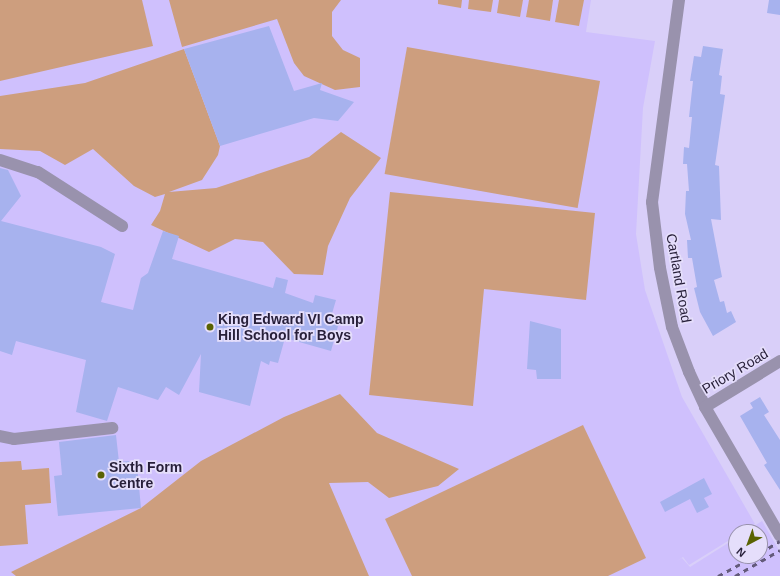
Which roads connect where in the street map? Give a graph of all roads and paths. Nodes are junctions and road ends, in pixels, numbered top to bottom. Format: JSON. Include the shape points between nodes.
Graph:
{"nodes":[{"id":1,"x":679,"y":0,"type":"edge"},
{"id":2,"x":0,"y":160,"type":"edge"},
{"id":3,"x":122,"y":226,"type":"dead end"},
{"id":4,"x":780,"y":361,"type":"edge"},
{"id":5,"x":705,"y":407,"type":"junction"},
{"id":6,"x":112,"y":428,"type":"dead end"},
{"id":7,"x":0,"y":436,"type":"edge"},
{"id":8,"x":780,"y":536,"type":"edge"}],
"edges":[{"from":1,"to":5,"type":"street","name":"Cartland Road","via":[[652,202],[660,268],[672,327],[679,350]]},
{"from":2,"to":3,"type":"street","via":[[38,172]]},
{"from":4,"to":5,"type":"street","name":"Priory Road"},
{"from":5,"to":8,"type":"street","name":"Cartland Road"},
{"from":6,"to":7,"type":"street","via":[[14,439]]}]}
